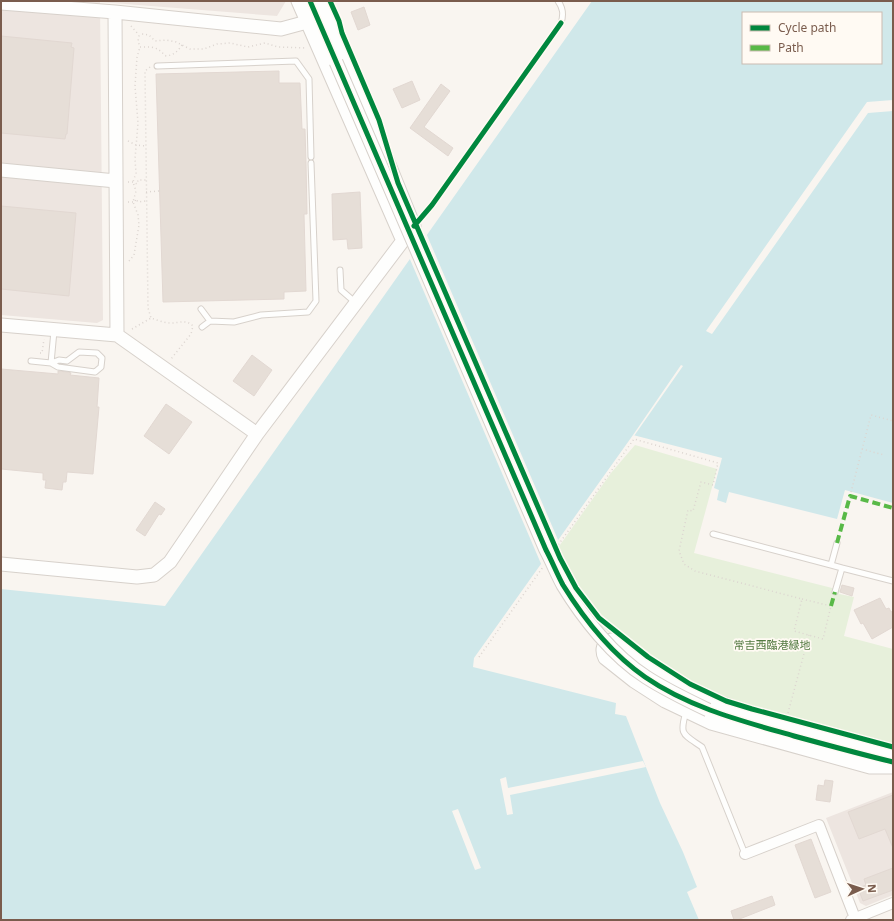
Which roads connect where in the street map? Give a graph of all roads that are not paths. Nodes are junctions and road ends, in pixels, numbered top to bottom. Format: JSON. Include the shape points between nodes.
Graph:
{"nodes":[{"id":1,"x":298,"y":1,"type":"edge"},
{"id":2,"x":310,"y":1,"type":"edge"},
{"id":3,"x":322,"y":1,"type":"edge"},
{"id":4,"x":558,"y":1,"type":"edge"},
{"id":5,"x":1,"y":3,"type":"edge"},
{"id":6,"x":115,"y":12,"type":"junction"},
{"id":7,"x":307,"y":22,"type":"junction"},
{"id":8,"x":561,"y":23,"type":"dead end"},
{"id":9,"x":157,"y":66,"type":"road end"},
{"id":10,"x":1,"y":170,"type":"edge"},
{"id":11,"x":122,"y":181,"type":"junction"},
{"id":12,"x":403,"y":242,"type":"junction"},
{"id":13,"x":340,"y":270,"type":"dead end"},
{"id":14,"x":356,"y":303,"type":"junction"},
{"id":15,"x":201,"y":309,"type":"dead end"},
{"id":16,"x":210,"y":321,"type":"junction"},
{"id":17,"x":1,"y":325,"type":"edge"},
{"id":18,"x":202,"y":327,"type":"dead end"},
{"id":19,"x":49,"y":334,"type":"junction"},
{"id":20,"x":117,"y":335,"type":"junction"},
{"id":21,"x":32,"y":361,"type":"dead end"},
{"id":22,"x":51,"y":363,"type":"junction"},
{"id":23,"x":257,"y":434,"type":"junction"},
{"id":24,"x":713,"y":534,"type":"dead end"},
{"id":25,"x":837,"y":543,"type":"dead end"},
{"id":26,"x":1,"y":564,"type":"edge"},
{"id":27,"x":832,"y":565,"type":"junction"},
{"id":28,"x":842,"y":568,"type":"junction"},
{"id":29,"x":893,"y":581,"type":"edge"},
{"id":30,"x":835,"y":592,"type":"dead end"},
{"id":31,"x":686,"y":712,"type":"junction"},
{"id":32,"x":893,"y":756,"type":"edge"},
{"id":33,"x":893,"y":762,"type":"edge"},
{"id":34,"x":893,"y":767,"type":"edge"},
{"id":35,"x":745,"y":854,"type":"joint"},
{"id":36,"x":893,"y":904,"type":"edge"},
{"id":37,"x":853,"y":919,"type":"edge"}],
"edges":[{"from":1,"to":7,"type":"street"},
{"from":2,"to":33,"type":"street","bridge":true,"via":[[546,550],[562,584],[587,619],[621,657],[651,680],[708,710],[739,721]]},
{"from":3,"to":12,"type":"street","via":[[414,226]]},
{"from":4,"to":8,"type":"lane","via":[[563,12]]},
{"from":5,"to":6,"type":"street"},
{"from":6,"to":7,"type":"street","via":[[281,29]]},
{"from":6,"to":11,"type":"street"},
{"from":7,"to":12,"type":"street"},
{"from":9,"to":16,"type":"lane","via":[[296,61],[309,79],[316,301],[308,312],[262,315],[234,322]]},
{"from":10,"to":11,"type":"street"},
{"from":11,"to":20,"type":"street"},
{"from":12,"to":14,"type":"street"},
{"from":13,"to":14,"type":"lane","via":[[341,290]]},
{"from":14,"to":23,"type":"street"},
{"from":15,"to":16,"type":"lane"},
{"from":16,"to":18,"type":"lane"},
{"from":17,"to":19,"type":"street"},
{"from":19,"to":20,"type":"street"},
{"from":19,"to":22,"type":"lane"},
{"from":20,"to":23,"type":"street"},
{"from":21,"to":22,"type":"lane"},
{"from":22,"to":22,"type":"lane","via":[[66,361],[79,352],[97,353],[102,358],[101,367],[95,372],[58,367]]},
{"from":23,"to":26,"type":"street","via":[[170,562],[154,575],[137,577]]},
{"from":24,"to":27,"type":"lane"},
{"from":25,"to":27,"type":"lane"},
{"from":27,"to":28,"type":"lane"},
{"from":28,"to":29,"type":"lane"},
{"from":28,"to":30,"type":"lane"},
{"from":31,"to":32,"type":"street","via":[[634,681],[612,664],[603,655],[605,643],[611,640],[619,642],[675,682],[739,710],[875,747]]},
{"from":31,"to":34,"type":"street","via":[[734,730],[870,767]]},
{"from":31,"to":35,"type":"lane","via":[[683,733],[702,747]]},
{"from":35,"to":37,"type":"street","via":[[819,825]]},
{"from":36,"to":37,"type":"street"}]}
